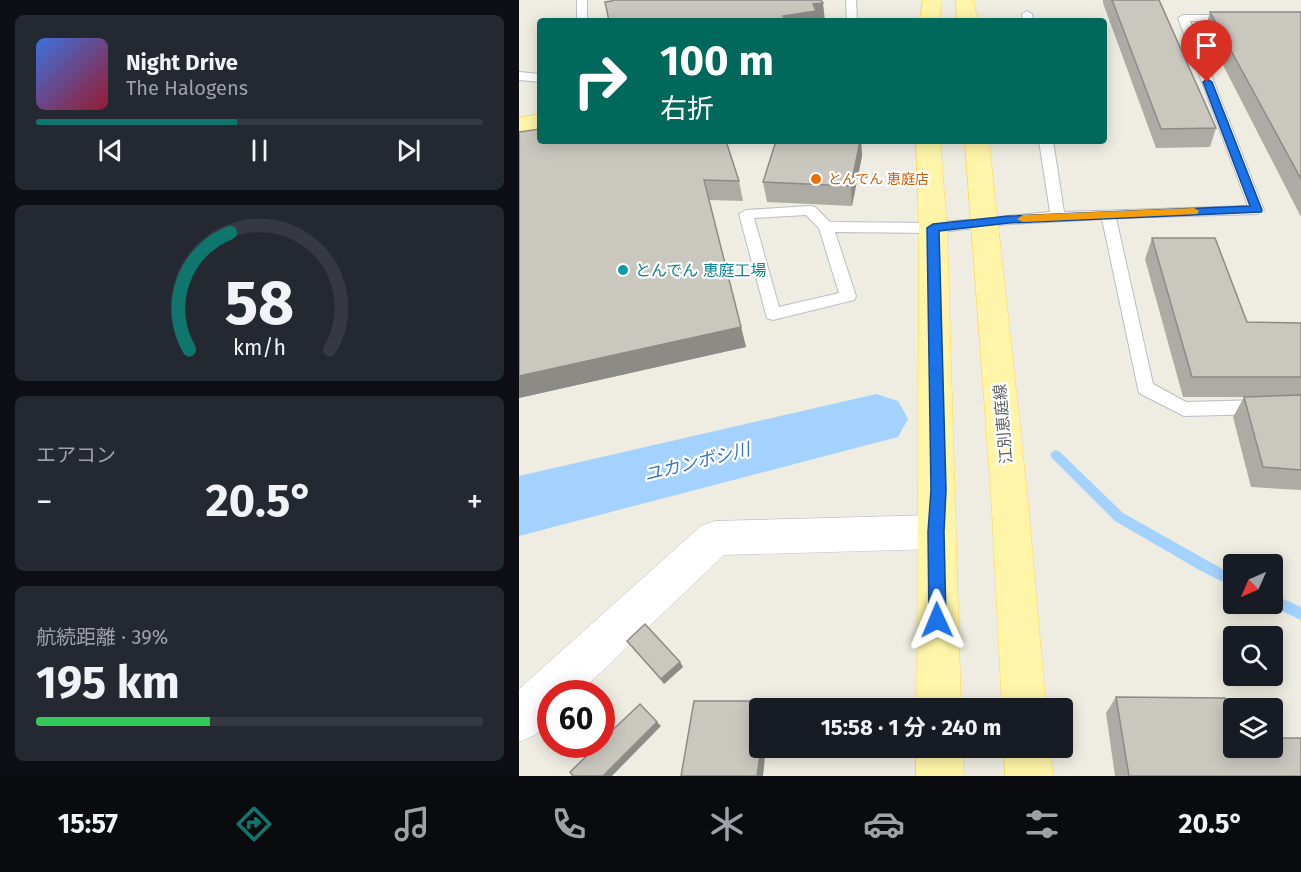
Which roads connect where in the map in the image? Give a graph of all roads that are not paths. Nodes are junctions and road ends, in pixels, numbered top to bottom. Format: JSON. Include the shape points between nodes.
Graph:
{"nodes":[{"id":1,"x":582,"y":0,"type":"edge"},
{"id":2,"x":851,"y":0,"type":"edge"},
{"id":3,"x":932,"y":0,"type":"edge"},
{"id":4,"x":965,"y":0,"type":"edge"},
{"id":5,"x":582,"y":18,"type":"edge"},
{"id":6,"x":852,"y":18,"type":"edge"},
{"id":7,"x":930,"y":18,"type":"edge"},
{"id":8,"x":967,"y":18,"type":"edge"},
{"id":9,"x":1242,"y":18,"type":"edge"},
{"id":10,"x":519,"y":76,"type":"edge"},
{"id":11,"x":537,"y":78,"type":"edge"},
{"id":12,"x":537,"y":122,"type":"edge"},
{"id":13,"x":519,"y":125,"type":"edge"},
{"id":14,"x":928,"y":144,"type":"edge"},
{"id":15,"x":977,"y":144,"type":"edge"},
{"id":16,"x":1046,"y":144,"type":"edge"},
{"id":17,"x":1108,"y":214,"type":"junction"},
{"id":18,"x":1058,"y":217,"type":"junction"},
{"id":19,"x":986,"y":223,"type":"junction"},
{"id":20,"x":826,"y":227,"type":"junction"},
{"id":21,"x":933,"y":228,"type":"junction"},
{"id":22,"x":1301,"y":406,"type":"edge"},
{"id":23,"x":936,"y":532,"type":"junction"},
{"id":24,"x":939,"y":698,"type":"edge"},
{"id":25,"x":1023,"y":698,"type":"edge"},
{"id":26,"x":519,"y":720,"type":"edge"},
{"id":27,"x":939,"y":758,"type":"edge"},
{"id":28,"x":1028,"y":758,"type":"edge"},
{"id":29,"x":940,"y":776,"type":"edge"},
{"id":30,"x":1029,"y":776,"type":"edge"}],
"edges":[{"from":1,"to":5,"type":"lane"},
{"from":2,"to":6,"type":"lane"},
{"from":3,"to":7,"type":"main road"},
{"from":4,"to":8,"type":"main road"},
{"from":9,"to":17,"type":"lane","via":[[1183,18],[1257,210]]},
{"from":10,"to":11,"type":"lane"},
{"from":12,"to":13,"type":"main road"},
{"from":14,"to":21,"type":"main road"},
{"from":15,"to":19,"type":"main road","name":"江別恵庭線"},
{"from":16,"to":18,"type":"lane"},
{"from":17,"to":18,"type":"lane"},
{"from":17,"to":22,"type":"lane","via":[[1145,388],[1184,410]]},
{"from":18,"to":19,"type":"lane"},
{"from":19,"to":21,"type":"lane"},
{"from":19,"to":25,"type":"main road","name":"江別恵庭線"},
{"from":20,"to":20,"type":"lane","via":[[848,296],[773,314],[747,214],[810,210]]},
{"from":20,"to":21,"type":"lane"},
{"from":21,"to":23,"type":"main road"},
{"from":23,"to":24,"type":"main road"},
{"from":23,"to":26,"type":"street","via":[[714,538]]},
{"from":27,"to":29,"type":"main road"},
{"from":28,"to":30,"type":"main road"}]}
